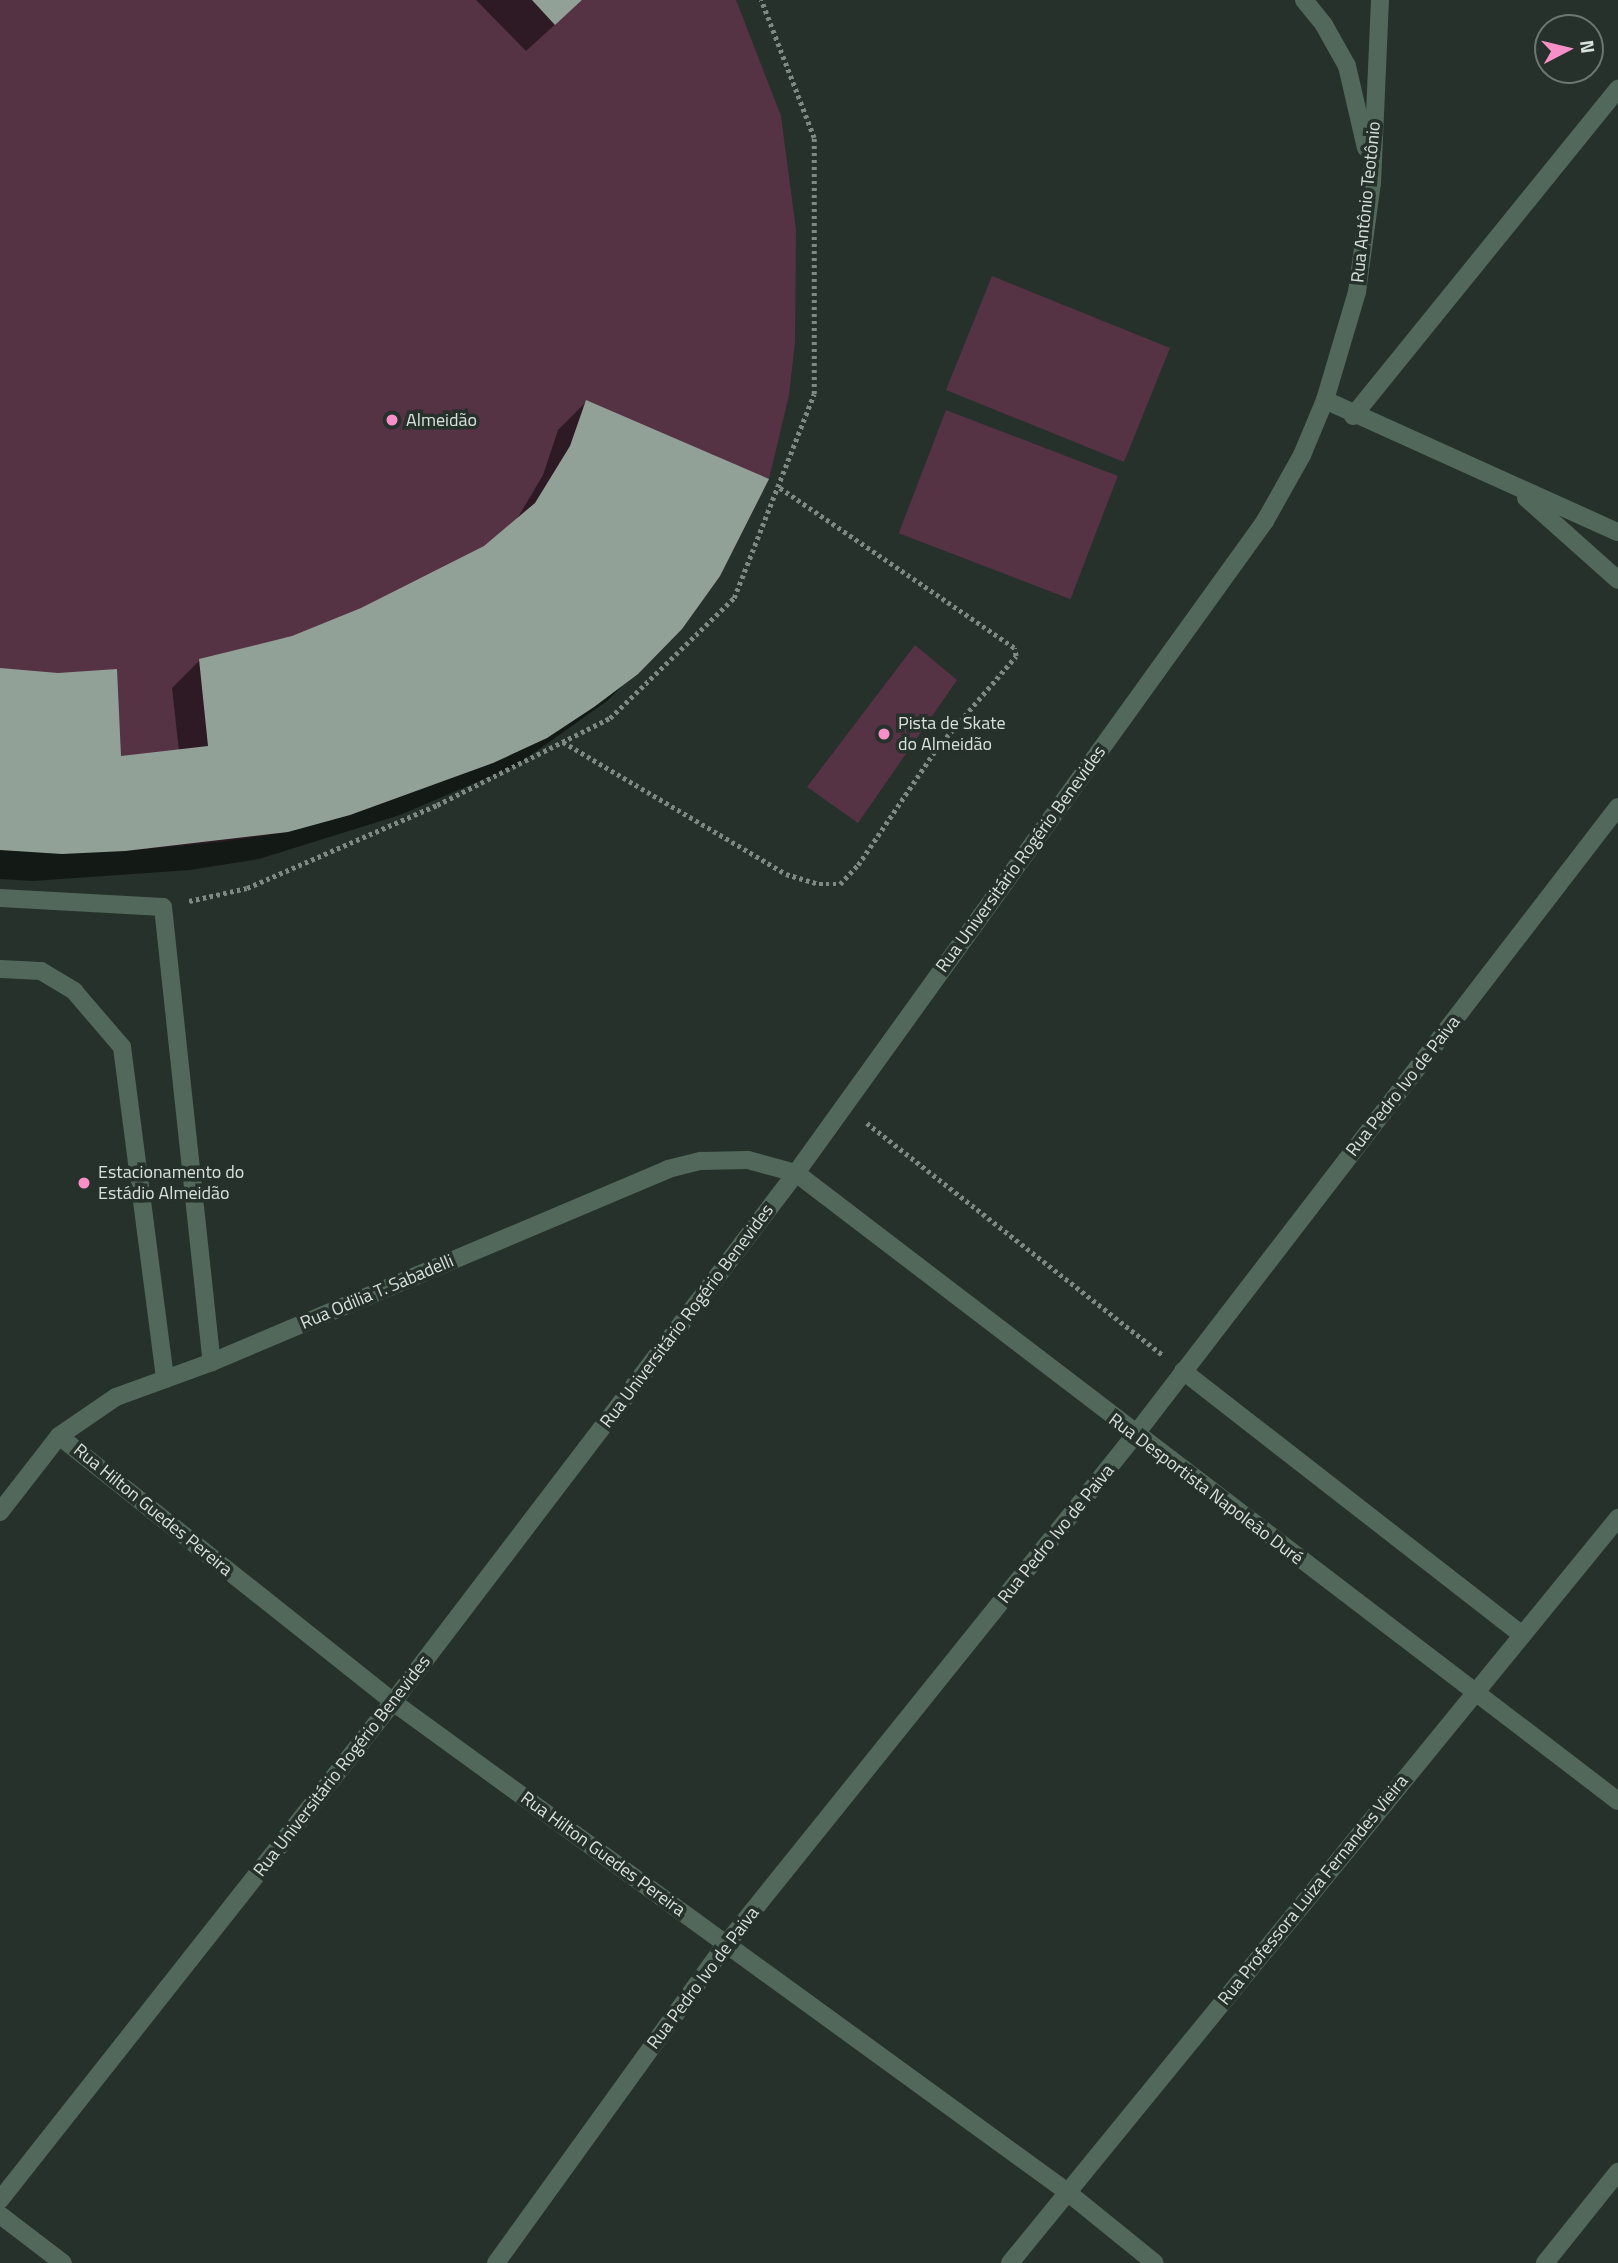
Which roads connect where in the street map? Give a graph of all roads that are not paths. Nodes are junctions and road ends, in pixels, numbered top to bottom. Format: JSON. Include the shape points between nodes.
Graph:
{"nodes":[{"id":1,"x":1304,"y":0,"type":"edge"},
{"id":2,"x":1380,"y":0,"type":"edge"},
{"id":3,"x":1618,"y":89,"type":"edge"},
{"id":4,"x":1372,"y":183,"type":"junction"},
{"id":5,"x":1325,"y":400,"type":"junction"},
{"id":6,"x":1353,"y":416,"type":"junction"},
{"id":7,"x":1513,"y":486,"type":"junction"},
{"id":8,"x":1618,"y":532,"type":"edge"},
{"id":9,"x":1618,"y":580,"type":"edge"},
{"id":10,"x":1618,"y":807,"type":"edge"},
{"id":11,"x":0,"y":898,"type":"edge"},
{"id":12,"x":0,"y":970,"type":"edge"},
{"id":13,"x":796,"y":1172,"type":"junction"},
{"id":14,"x":212,"y":1362,"type":"junction"},
{"id":15,"x":1183,"y":1371,"type":"junction"},
{"id":16,"x":165,"y":1379,"type":"junction"},
{"id":17,"x":1135,"y":1435,"type":"junction"},
{"id":18,"x":59,"y":1436,"type":"junction"},
{"id":19,"x":0,"y":1512,"type":"edge"},
{"id":20,"x":1618,"y":1518,"type":"edge"},
{"id":21,"x":1522,"y":1634,"type":"junction"},
{"id":22,"x":1475,"y":1692,"type":"junction"},
{"id":23,"x":393,"y":1702,"type":"junction"},
{"id":24,"x":1618,"y":1801,"type":"edge"},
{"id":25,"x":727,"y":1943,"type":"junction"},
{"id":26,"x":1618,"y":2172,"type":"edge"},
{"id":27,"x":1066,"y":2192,"type":"junction"},
{"id":28,"x":0,"y":2200,"type":"edge"},
{"id":29,"x":0,"y":2216,"type":"edge"},
{"id":30,"x":63,"y":2263,"type":"edge"},
{"id":31,"x":496,"y":2263,"type":"edge"},
{"id":32,"x":1010,"y":2263,"type":"edge"},
{"id":33,"x":1155,"y":2263,"type":"edge"},
{"id":34,"x":1545,"y":2263,"type":"edge"}],
"edges":[{"from":1,"to":4,"type":"street","via":[[1324,24],[1347,66]]},
{"from":2,"to":4,"type":"street","name":"Rua Antônio Teotônio"},
{"from":3,"to":6,"type":"street"},
{"from":4,"to":5,"type":"street","name":"Rua Antônio Teotônio","via":[[1357,292]]},
{"from":5,"to":6,"type":"street"},
{"from":5,"to":13,"type":"street","name":"Rua Universitário Rogério Benevides","via":[[1302,455],[1265,521]]},
{"from":6,"to":7,"type":"street"},
{"from":7,"to":8,"type":"street"},
{"from":7,"to":9,"type":"street"},
{"from":10,"to":15,"type":"street","name":"Rua Pedro Ivo de Paiva"},
{"from":11,"to":14,"type":"street","via":[[163,907]]},
{"from":12,"to":16,"type":"street","via":[[41,971],[74,991],[122,1047]]},
{"from":13,"to":14,"type":"street","name":"Rua Odilia T. Sabadelli","via":[[748,1160],[701,1161],[668,1169]]},
{"from":13,"to":17,"type":"street","name":"Rua Desportista Napoleão Duré"},
{"from":13,"to":23,"type":"street","name":"Rua Universitário Rogério Benevides"},
{"from":14,"to":16,"type":"street","name":"Rua Odilia T. Sabadelli"},
{"from":15,"to":17,"type":"street","name":"Rua Pedro Ivo de Paiva"},
{"from":15,"to":21,"type":"street"},
{"from":16,"to":18,"type":"street","name":"Rua Odilia T. Sabadelli","via":[[116,1397]]},
{"from":17,"to":22,"type":"street","name":"Rua Desportista Napoleão Duré"},
{"from":17,"to":25,"type":"street","name":"Rua Pedro Ivo de Paiva"},
{"from":18,"to":19,"type":"street","name":"Rua Odilia T. Sabadelli"},
{"from":18,"to":23,"type":"street","name":"Rua Hilton Guedes Pereira"},
{"from":20,"to":21,"type":"street","name":"Rua Professora Luiza Fernandes Vieira"},
{"from":21,"to":22,"type":"street","name":"Rua Professora Luiza Fernandes Vieira"},
{"from":22,"to":24,"type":"street","name":"Rua Desportista Napoleão Duré"},
{"from":22,"to":27,"type":"street","name":"Rua Professora Luiza Fernandes Vieira"},
{"from":23,"to":25,"type":"street","name":"Rua Hilton Guedes Pereira"},
{"from":23,"to":28,"type":"street","name":"Rua Universitário Rogério Benevides"},
{"from":25,"to":27,"type":"street","name":"Rua Hilton Guedes Pereira"},
{"from":25,"to":31,"type":"street","name":"Rua Pedro Ivo de Paiva"},
{"from":26,"to":34,"type":"street"},
{"from":27,"to":32,"type":"street","name":"Rua Professora Luiza Fernandes Vieira"},
{"from":27,"to":33,"type":"street","name":"Rua Hilton Guedes Pereira"},
{"from":29,"to":30,"type":"street"}]}
